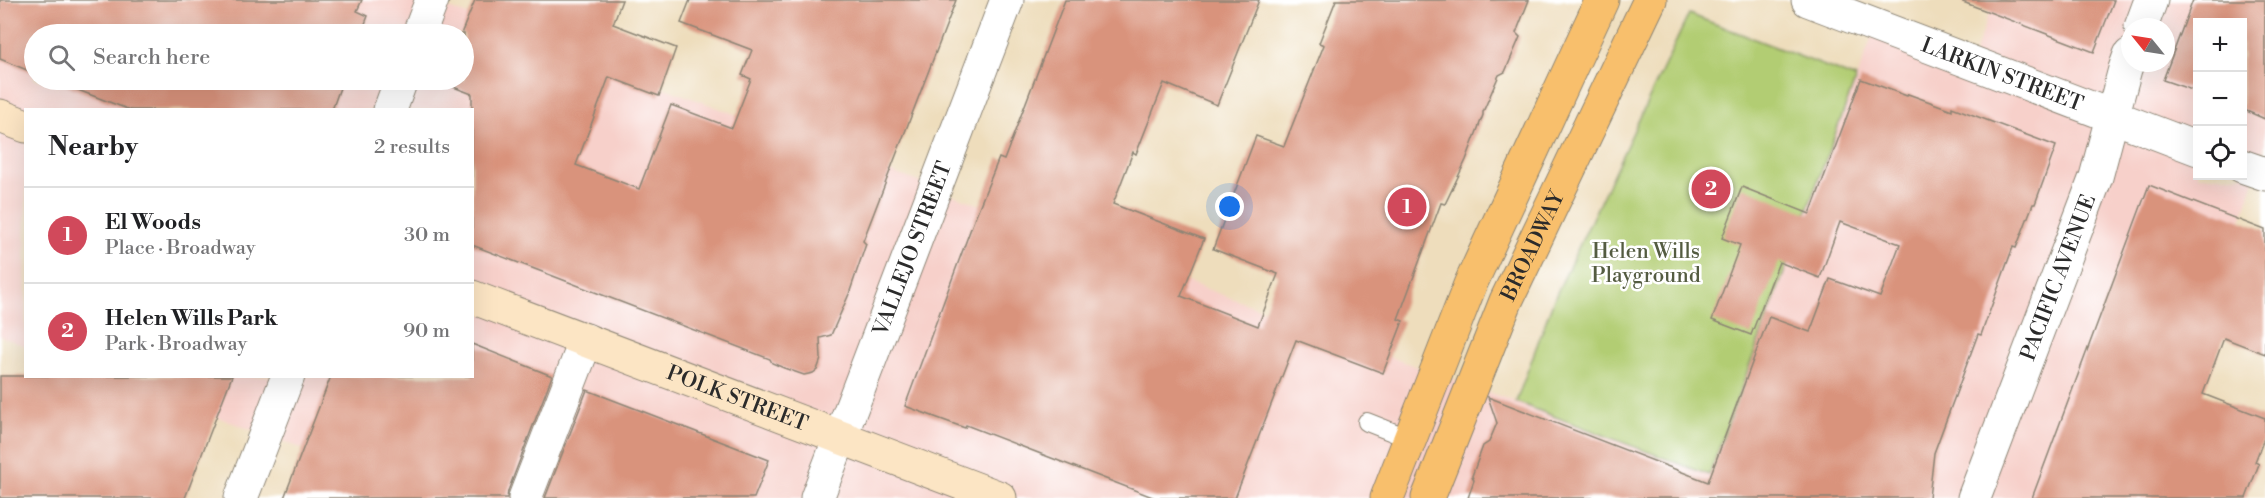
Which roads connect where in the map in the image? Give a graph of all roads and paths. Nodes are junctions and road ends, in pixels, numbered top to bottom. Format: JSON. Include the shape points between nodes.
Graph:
{"nodes":[{"id":1,"x":432,"y":0,"type":"edge"},
{"id":2,"x":1007,"y":0,"type":"edge"},
{"id":3,"x":1602,"y":0,"type":"edge"},
{"id":4,"x":1650,"y":0,"type":"edge"},
{"id":5,"x":1808,"y":0,"type":"edge"},
{"id":6,"x":2151,"y":0,"type":"edge"},
{"id":7,"x":2144,"y":18,"type":"edge"},
{"id":8,"x":422,"y":24,"type":"edge"},
{"id":9,"x":2125,"y":72,"type":"edge"},
{"id":10,"x":397,"y":90,"type":"edge"},
{"id":11,"x":391,"y":108,"type":"edge"},
{"id":12,"x":0,"y":116,"type":"edge"},
{"id":13,"x":2113,"y":116,"type":"junction"},
{"id":14,"x":24,"y":125,"type":"edge"},
{"id":15,"x":2193,"y":147,"type":"edge"},
{"id":16,"x":2247,"y":168,"type":"edge"},
{"id":17,"x":2265,"y":174,"type":"edge"},
{"id":18,"x":474,"y":298,"type":"edge"},
{"id":19,"x":586,"y":340,"type":"junction"},
{"id":20,"x":287,"y":378,"type":"edge"},
{"id":21,"x":1366,"y":422,"type":"dead end"},
{"id":22,"x":840,"y":437,"type":"junction"},
{"id":23,"x":1410,"y":440,"type":"junction"},
{"id":24,"x":241,"y":498,"type":"edge"},
{"id":25,"x":525,"y":498,"type":"edge"},
{"id":26,"x":817,"y":498,"type":"edge"},
{"id":27,"x":1000,"y":498,"type":"edge"},
{"id":28,"x":1387,"y":498,"type":"edge"},
{"id":29,"x":1428,"y":498,"type":"edge"},
{"id":30,"x":1974,"y":498,"type":"edge"}],
"edges":[{"from":1,"to":8,"type":"street"},
{"from":2,"to":22,"type":"street","name":"VALLEJO STREET"},
{"from":3,"to":23,"type":"main road","name":"BROADWAY","via":[[1470,285]]},
{"from":4,"to":29,"type":"main road","name":"BROADWAY","via":[[1506,301]]},
{"from":5,"to":13,"type":"street","name":"LARKIN STREET"},
{"from":6,"to":7,"type":"street"},
{"from":9,"to":13,"type":"street","name":"PACIFIC AVENUE"},
{"from":10,"to":11,"type":"street"},
{"from":12,"to":14,"type":"street"},
{"from":13,"to":15,"type":"street","name":"LARKIN STREET"},
{"from":13,"to":30,"type":"street","name":"PACIFIC AVENUE","via":[[2096,177]]},
{"from":16,"to":17,"type":"street"},
{"from":18,"to":19,"type":"street","name":"POLK STREET"},
{"from":19,"to":22,"type":"street","name":"POLK STREET"},
{"from":19,"to":25,"type":"street"},
{"from":20,"to":24,"type":"street"},
{"from":21,"to":23,"type":"lane"},
{"from":22,"to":26,"type":"street","name":"VALLEJO STREET"},
{"from":22,"to":27,"type":"street","name":"POLK STREET"},
{"from":23,"to":28,"type":"main road","name":"BROADWAY"}]}
